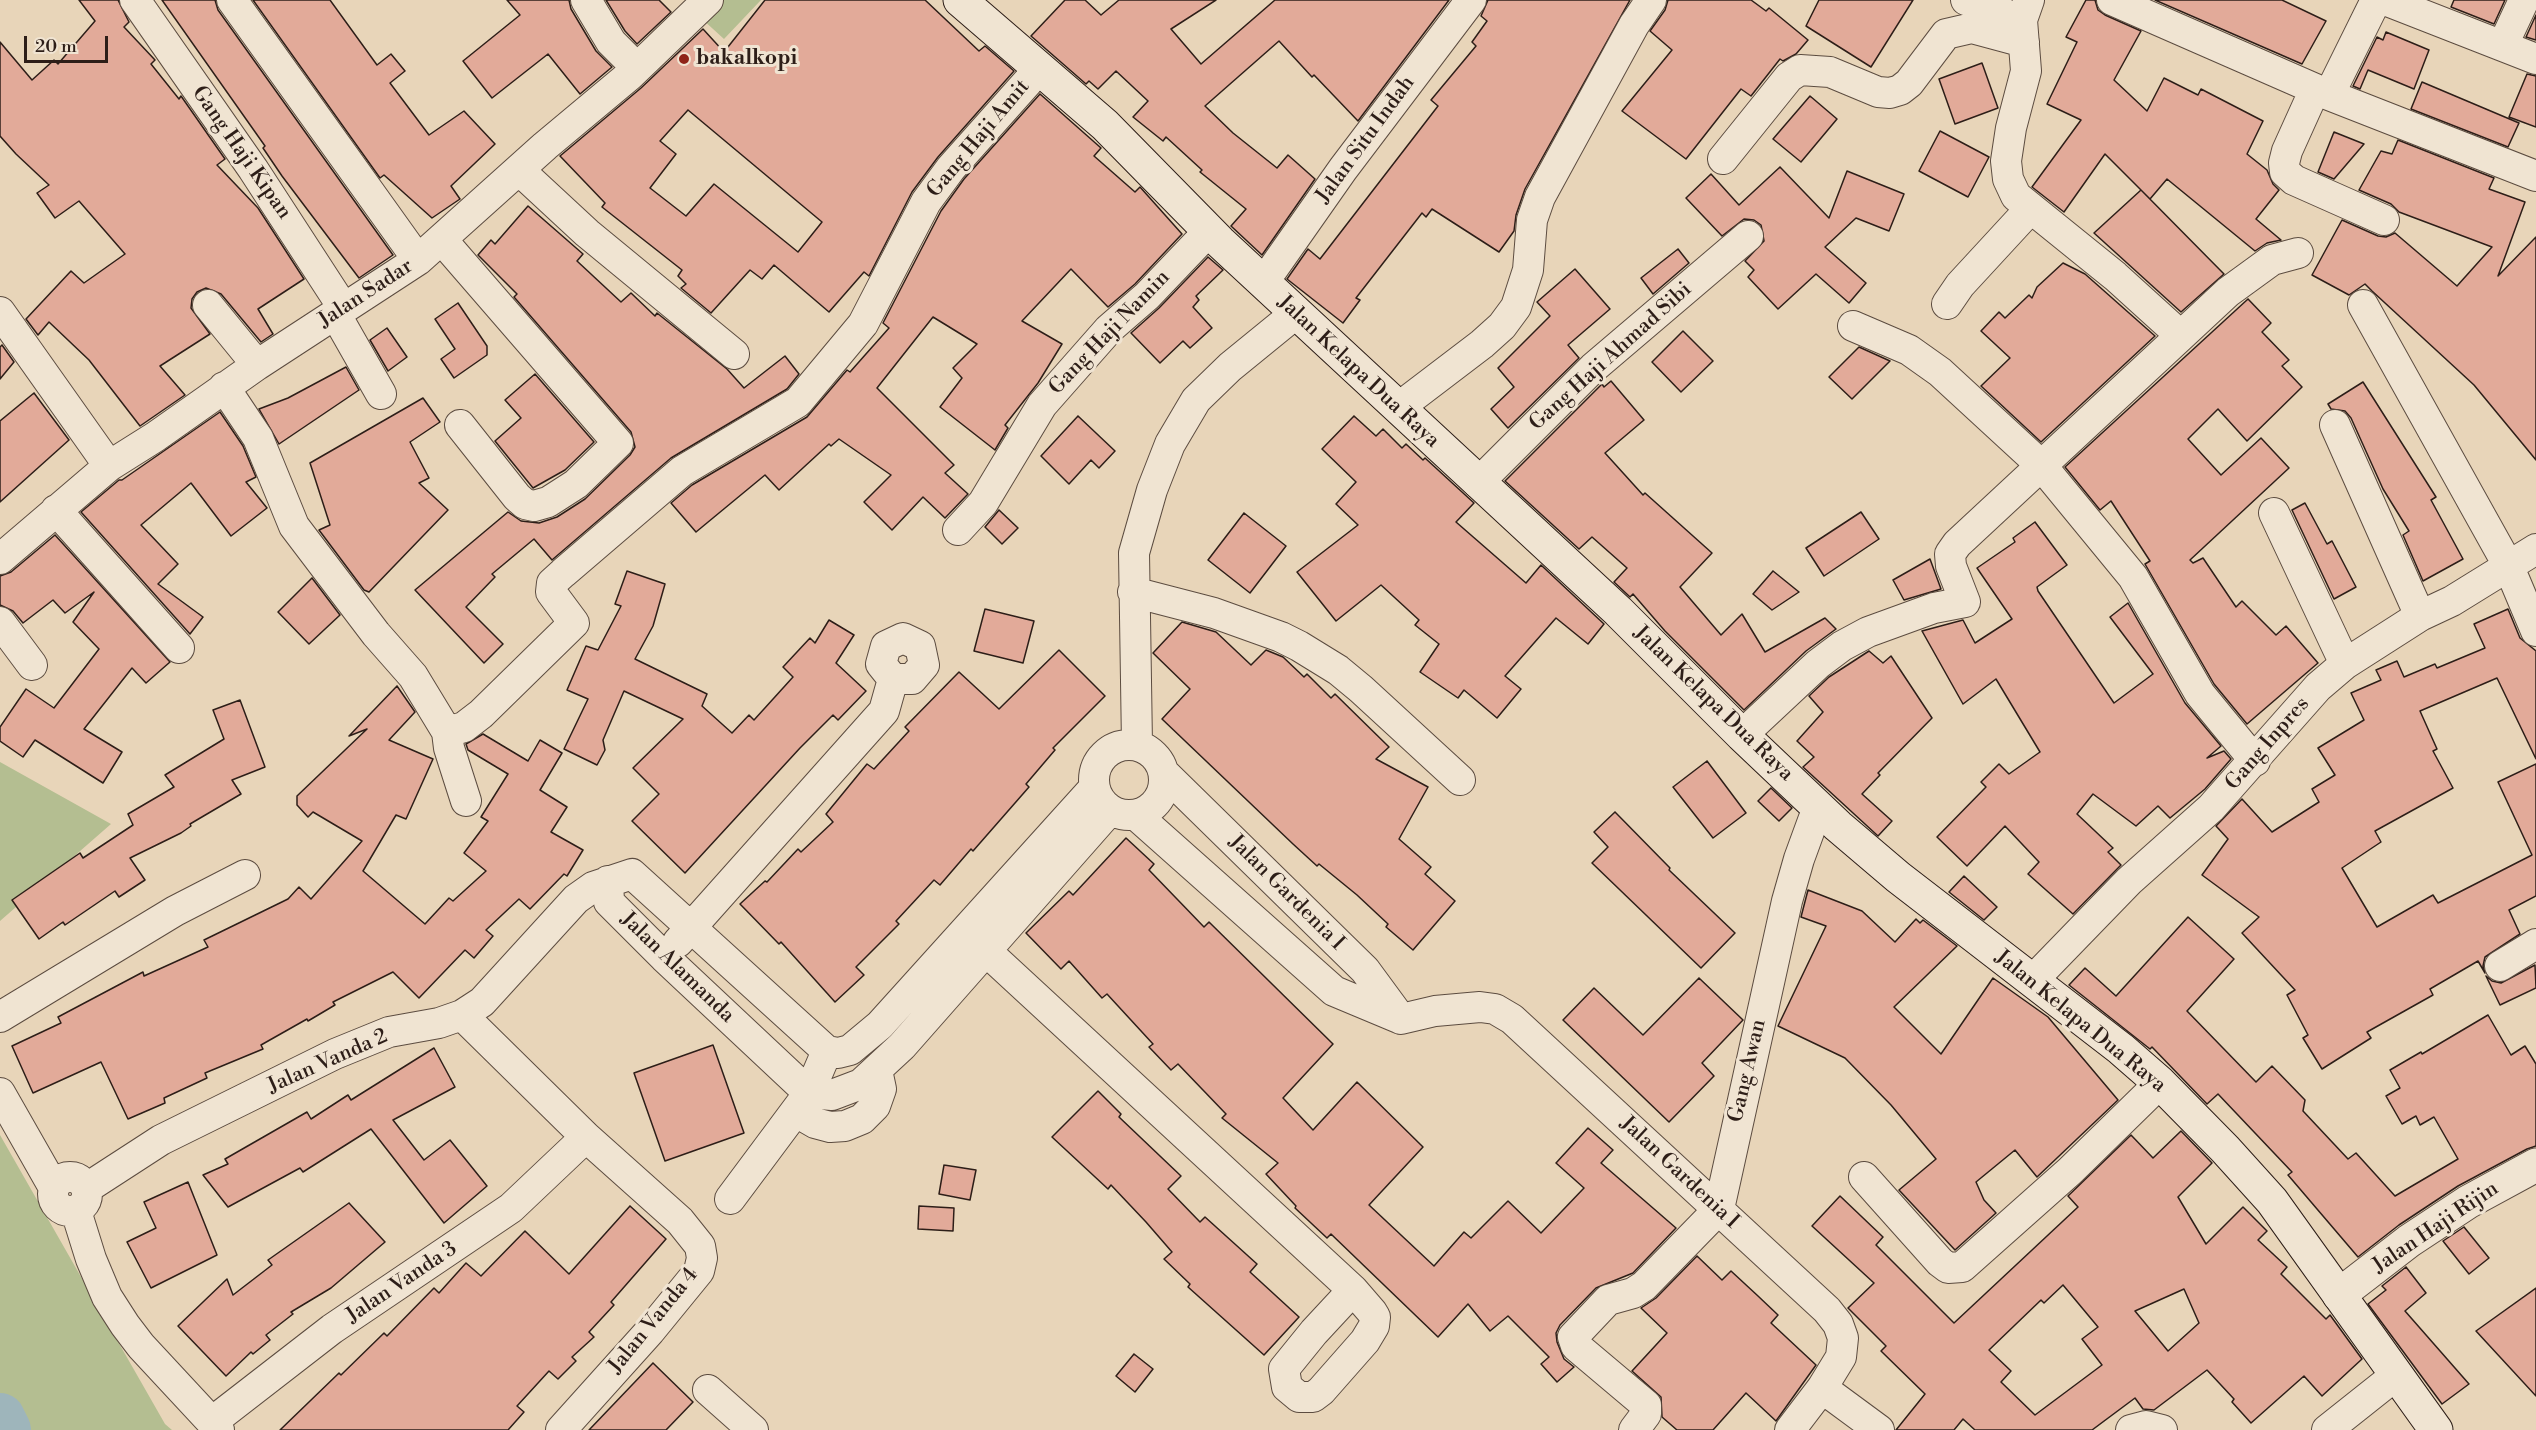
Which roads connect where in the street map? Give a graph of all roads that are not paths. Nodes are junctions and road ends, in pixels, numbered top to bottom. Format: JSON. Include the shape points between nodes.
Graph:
{"nodes":[{"id":1,"x":135,"y":0,"type":"edge"},
{"id":2,"x":232,"y":0,"type":"edge"},
{"id":3,"x":586,"y":0,"type":"edge"},
{"id":4,"x":708,"y":0,"type":"edge"},
{"id":5,"x":960,"y":0,"type":"edge"},
{"id":6,"x":1471,"y":0,"type":"edge"},
{"id":7,"x":1651,"y":0,"type":"edge"},
{"id":8,"x":1966,"y":0,"type":"edge"},
{"id":9,"x":2112,"y":0,"type":"edge"},
{"id":10,"x":2524,"y":0,"type":"edge"},
{"id":11,"x":2389,"y":1,"type":"edge"},
{"id":12,"x":2025,"y":21,"type":"edge"},
{"id":13,"x":2503,"y":45,"type":"junction"},
{"id":14,"x":2536,"y":59,"type":"edge"},
{"id":15,"x":638,"y":68,"type":"junction"},
{"id":16,"x":1040,"y":68,"type":"junction"},
{"id":17,"x":2322,"y":92,"type":"junction"},
{"id":18,"x":1723,"y":159,"type":"dead end"},
{"id":19,"x":519,"y":170,"type":"junction"},
{"id":20,"x":2536,"y":176,"type":"edge"},
{"id":21,"x":2031,"y":208,"type":"junction"},
{"id":22,"x":2384,"y":219,"type":"dead end"},
{"id":23,"x":1209,"y":231,"type":"junction"},
{"id":24,"x":1748,"y":236,"type":"dead end"},
{"id":25,"x":443,"y":241,"type":"junction"},
{"id":26,"x":2298,"y":253,"type":"dead end"},
{"id":27,"x":418,"y":260,"type":"junction"},
{"id":28,"x":1263,"y":283,"type":"junction"},
{"id":29,"x":1947,"y":304,"type":"dead end"},
{"id":30,"x":208,"y":305,"type":"dead end"},
{"id":31,"x":2363,"y":305,"type":"dead end"},
{"id":32,"x":0,"y":312,"type":"edge"},
{"id":33,"x":340,"y":312,"type":"junction"},
{"id":34,"x":1295,"y":314,"type":"junction"},
{"id":35,"x":1853,"y":326,"type":"dead end"},
{"id":36,"x":2179,"y":334,"type":"junction"},
{"id":37,"x":734,"y":354,"type":"dead end"},
{"id":38,"x":257,"y":365,"type":"junction"},
{"id":39,"x":224,"y":387,"type":"junction"},
{"id":40,"x":381,"y":394,"type":"dead end"},
{"id":41,"x":1409,"y":419,"type":"junction"},
{"id":42,"x":459,"y":425,"type":"dead end"},
{"id":43,"x":2335,"y":425,"type":"dead end"},
{"id":44,"x":2041,"y":465,"type":"junction"},
{"id":45,"x":109,"y":466,"type":"junction"},
{"id":46,"x":1478,"y":483,"type":"junction"},
{"id":47,"x":56,"y":510,"type":"junction"},
{"id":48,"x":2274,"y":513,"type":"dead end"},
{"id":49,"x":958,"y":530,"type":"dead end"},
{"id":50,"x":2536,"y":549,"type":"edge"},
{"id":51,"x":0,"y":559,"type":"edge"},
{"id":52,"x":2509,"y":567,"type":"junction"},
{"id":53,"x":1133,"y":592,"type":"junction"},
{"id":54,"x":2420,"y":616,"type":"junction"},
{"id":55,"x":0,"y":622,"type":"edge"},
{"id":56,"x":2536,"y":631,"type":"edge"},
{"id":57,"x":180,"y":648,"type":"dead end"},
{"id":58,"x":32,"y":664,"type":"dead end"},
{"id":59,"x":2345,"y":664,"type":"junction"},
{"id":60,"x":893,"y":679,"type":"dead end"},
{"id":61,"x":447,"y":732,"type":"junction"},
{"id":62,"x":1742,"y":735,"type":"junction"},
{"id":63,"x":1137,"y":745,"type":"junction"},
{"id":64,"x":2255,"y":760,"type":"junction"},
{"id":65,"x":1164,"y":773,"type":"junction"},
{"id":66,"x":1460,"y":780,"type":"dead end"},
{"id":67,"x":466,"y":801,"type":"dead end"},
{"id":68,"x":1114,"y":804,"type":"junction"},
{"id":69,"x":1818,"y":807,"type":"junction"},
{"id":70,"x":245,"y":875,"type":"dead end"},
{"id":71,"x":608,"y":880,"type":"junction"},
{"id":72,"x":691,"y":927,"type":"junction"},
{"id":73,"x":964,"y":930,"type":"junction"},
{"id":74,"x":2536,"y":944,"type":"edge"},
{"id":75,"x":987,"y":951,"type":"junction"},
{"id":76,"x":664,"y":957,"type":"junction"},
{"id":77,"x":2500,"y":966,"type":"dead end"},
{"id":78,"x":2032,"y":981,"type":"junction"},
{"id":79,"x":462,"y":1016,"type":"junction"},
{"id":80,"x":0,"y":1017,"type":"edge"},
{"id":81,"x":1401,"y":1019,"type":"junction"},
{"id":82,"x":827,"y":1051,"type":"junction"},
{"id":83,"x":2160,"y":1083,"type":"junction"},
{"id":84,"x":0,"y":1093,"type":"edge"},
{"id":85,"x":802,"y":1102,"type":"junction"},
{"id":86,"x":586,"y":1137,"type":"junction"},
{"id":87,"x":2536,"y":1165,"type":"edge"},
{"id":88,"x":1864,"y":1177,"type":"dead end"},
{"id":89,"x":81,"y":1199,"type":"junction"},
{"id":90,"x":730,"y":1199,"type":"dead end"},
{"id":91,"x":1719,"y":1209,"type":"junction"},
{"id":92,"x":1353,"y":1290,"type":"dead end"},
{"id":93,"x":2339,"y":1295,"type":"junction"},
{"id":94,"x":2395,"y":1376,"type":"junction"},
{"id":95,"x":1822,"y":1388,"type":"junction"},
{"id":96,"x":708,"y":1390,"type":"dead end"},
{"id":97,"x":216,"y":1426,"type":"edge"},
{"id":98,"x":561,"y":1430,"type":"edge"},
{"id":99,"x":753,"y":1430,"type":"edge"},
{"id":100,"x":1634,"y":1430,"type":"edge"},
{"id":101,"x":1790,"y":1430,"type":"edge"},
{"id":102,"x":1879,"y":1430,"type":"edge"},
{"id":103,"x":2131,"y":1430,"type":"edge"},
{"id":104,"x":2162,"y":1430,"type":"edge"},
{"id":105,"x":2327,"y":1430,"type":"edge"},
{"id":106,"x":2436,"y":1430,"type":"edge"}],
"edges":[{"from":1,"to":33,"type":"street","name":"Gang Haji Kipan","via":[[278,206]]},
{"from":2,"to":27,"type":"street"},
{"from":3,"to":15,"type":"street","via":[[611,42]]},
{"from":4,"to":15,"type":"street","name":"Jalan Sadar"},
{"from":5,"to":16,"type":"main road","name":"Jalan Kelapa Dua Raya"},
{"from":6,"to":28,"type":"street","name":"Jalan Situ Indah"},
{"from":7,"to":41,"type":"street","via":[[1634,24],[1540,197],[1532,220],[1528,270],[1516,307]]},
{"from":8,"to":12,"type":"street"},
{"from":9,"to":17,"type":"street"},
{"from":10,"to":13,"type":"street"},
{"from":11,"to":13,"type":"street"},
{"from":11,"to":17,"type":"street"},
{"from":12,"to":18,"type":"street","via":[[1946,34],[1909,82],[1890,93],[1878,92],[1830,72],[1800,70],[1789,77]]},
{"from":12,"to":21,"type":"street","via":[[2026,71],[2006,161],[2008,179],[2016,196]]},
{"from":13,"to":14,"type":"street"},
{"from":15,"to":19,"type":"street","name":"Jalan Sadar"},
{"from":16,"to":23,"type":"main road","name":"Jalan Kelapa Dua Raya","via":[[1105,125]]},
{"from":16,"to":61,"type":"street","name":"Gang Haji Amit","via":[[926,202],[863,324],[798,402],[682,471],[552,583],[551,592],[574,623],[482,714],[464,727]]},
{"from":17,"to":20,"type":"street"},
{"from":17,"to":22,"type":"street","via":[[2287,150],[2285,172],[2294,180]]},
{"from":19,"to":25,"type":"street","name":"Jalan Sadar"},
{"from":19,"to":37,"type":"street","via":[[587,233]]},
{"from":21,"to":29,"type":"street"},
{"from":21,"to":36,"type":"street"},
{"from":23,"to":28,"type":"main road","name":"Jalan Kelapa Dua Raya"},
{"from":23,"to":49,"type":"street","name":"Gang Haji Namin","via":[[1147,296],[1109,329],[1042,405],[983,503]]},
{"from":24,"to":46,"type":"street","name":"Gang Haji Ahmad Sibi","via":[[1593,368]]},
{"from":25,"to":27,"type":"street","name":"Jalan Sadar"},
{"from":25,"to":42,"type":"street","via":[[618,443],[576,484],[549,502],[534,506],[518,497]]},
{"from":26,"to":36,"type":"street","via":[[2272,260],[2255,271]]},
{"from":27,"to":33,"type":"street","name":"Jalan Sadar"},
{"from":28,"to":34,"type":"main road","name":"Jalan Kelapa Dua Raya"},
{"from":30,"to":38,"type":"street"},
{"from":31,"to":52,"type":"street"},
{"from":32,"to":45,"type":"street"},
{"from":33,"to":38,"type":"street","name":"Jalan Sadar"},
{"from":33,"to":40,"type":"street","name":"Gang Haji Kipan"},
{"from":34,"to":41,"type":"main road","name":"Jalan Kelapa Dua Raya"},
{"from":34,"to":53,"type":"street","via":[[1218,378],[1196,400],[1181,423],[1139,528]]},
{"from":35,"to":44,"type":"street","via":[[1910,350],[1940,372]]},
{"from":36,"to":44,"type":"street"},
{"from":38,"to":39,"type":"street","name":"Jalan Sadar"},
{"from":39,"to":45,"type":"street","name":"Jalan Sadar"},
{"from":39,"to":61,"type":"street","via":[[258,438],[294,526],[413,676]]},
{"from":41,"to":46,"type":"main road","name":"Jalan Kelapa Dua Raya"},
{"from":43,"to":54,"type":"street"},
{"from":44,"to":62,"type":"street","via":[[1950,554],[1965,602],[1934,608],[1868,632],[1842,646]]},
{"from":44,"to":64,"type":"street","via":[[2133,577],[2200,694]]},
{"from":45,"to":47,"type":"street","name":"Jalan Sadar"},
{"from":46,"to":62,"type":"main road","name":"Jalan Kelapa Dua Raya","via":[[1618,611]]},
{"from":47,"to":51,"type":"street","name":"Jalan Sadar"},
{"from":47,"to":57,"type":"street"},
{"from":48,"to":59,"type":"street"},
{"from":50,"to":52,"type":"street","name":"Gang Inpres"},
{"from":52,"to":54,"type":"street","name":"Gang Inpres"},
{"from":52,"to":56,"type":"street"},
{"from":53,"to":63,"type":"street"},
{"from":53,"to":66,"type":"street","via":[[1214,613],[1299,646],[1361,689]]},
{"from":54,"to":59,"type":"street","name":"Gang Inpres"},
{"from":55,"to":58,"type":"street"},
{"from":59,"to":64,"type":"street","name":"Gang Inpres","via":[[2318,687]]},
{"from":60,"to":72,"type":"street","via":[[888,705],[864,736]]},
{"from":61,"to":67,"type":"street"},
{"from":62,"to":69,"type":"main road","name":"Jalan Kelapa Dua Raya"},
{"from":63,"to":65,"type":"street","via":[[1160,760]]},
{"from":63,"to":68,"type":"street","via":[[1109,750],[1094,774]]},
{"from":64,"to":78,"type":"street","name":"Gang Inpres","via":[[2211,808],[2129,881]]},
{"from":65,"to":68,"type":"street","via":[[1159,800],[1149,809]]},
{"from":65,"to":81,"type":"street","name":"Jalan Gardenia I","via":[[1365,970]]},
{"from":68,"to":73,"type":"street"},
{"from":68,"to":75,"type":"street"},
{"from":68,"to":81,"type":"street","name":"Jalan Gardenia I","via":[[1334,991]]},
{"from":69,"to":78,"type":"main road","name":"Jalan Kelapa Dua Raya","via":[[1898,877]]},
{"from":69,"to":91,"type":"street","name":"Gang Awan","via":[[1787,901]]},
{"from":70,"to":80,"type":"street","via":[[175,911]]},
{"from":71,"to":72,"type":"street","name":"Jalan Alamanda","via":[[632,874]]},
{"from":71,"to":76,"type":"street","name":"Jalan Alamanda","via":[[609,902]]},
{"from":71,"to":79,"type":"street","name":"Jalan Vanda 2","via":[[576,899],[482,1002]]},
{"from":72,"to":76,"type":"street"},
{"from":72,"to":82,"type":"street","name":"Jalan Alamanda"},
{"from":73,"to":75,"type":"street"},
{"from":73,"to":82,"type":"street","via":[[880,1025],[850,1050]]},
{"from":74,"to":77,"type":"street"},
{"from":75,"to":85,"type":"street","via":[[877,1070],[849,1090]]},
{"from":75,"to":92,"type":"street"},
{"from":76,"to":85,"type":"street","name":"Jalan Alamanda"},
{"from":78,"to":83,"type":"main road","name":"Jalan Kelapa Dua Raya"},
{"from":79,"to":86,"type":"street","name":"Jalan Vanda 4"},
{"from":79,"to":89,"type":"street","name":"Jalan Vanda 2","via":[[389,1032],[335,1054],[161,1140]]},
{"from":81,"to":91,"type":"street","name":"Jalan Gardenia I","via":[[1461,1007],[1496,1009],[1525,1030]]},
{"from":82,"to":85,"type":"street"},
{"from":83,"to":88,"type":"street","via":[[2070,1171],[1962,1267],[1948,1268],[1940,1262]]},
{"from":83,"to":93,"type":"main road","name":"Jalan Kelapa Dua Raya","via":[[2271,1201]]},
{"from":84,"to":89,"type":"street","via":[[54,1186],[64,1177],[78,1177]]},
{"from":85,"to":90,"type":"street"},
{"from":86,"to":97,"type":"street","name":"Jalan Vanda 3","via":[[511,1208],[332,1329]]},
{"from":86,"to":98,"type":"street","name":"Jalan Vanda 4","via":[[693,1234],[702,1258],[699,1271],[670,1307]]},
{"from":87,"to":93,"type":"main road","name":"Jalan Haji Rijin","via":[[2458,1208]]},
{"from":89,"to":97,"type":"street","via":[[91,1259],[107,1298],[141,1346]]},
{"from":91,"to":95,"type":"street","name":"Jalan Gardenia I","via":[[1838,1324],[1843,1338],[1841,1357]]},
{"from":91,"to":100,"type":"street","via":[[1644,1286],[1608,1300],[1574,1337],[1574,1342],[1646,1406],[1646,1414]]},
{"from":93,"to":94,"type":"main road","name":"Jalan Kelapa Dua Raya"},
{"from":94,"to":105,"type":"street"},
{"from":94,"to":106,"type":"main road","name":"Jalan Kelapa Dua Raya"},
{"from":95,"to":101,"type":"street","name":"Jalan Gardenia I"},
{"from":95,"to":102,"type":"street"},
{"from":96,"to":99,"type":"street"},
{"from":103,"to":104,"type":"street","via":[[2146,1426]]}]}
